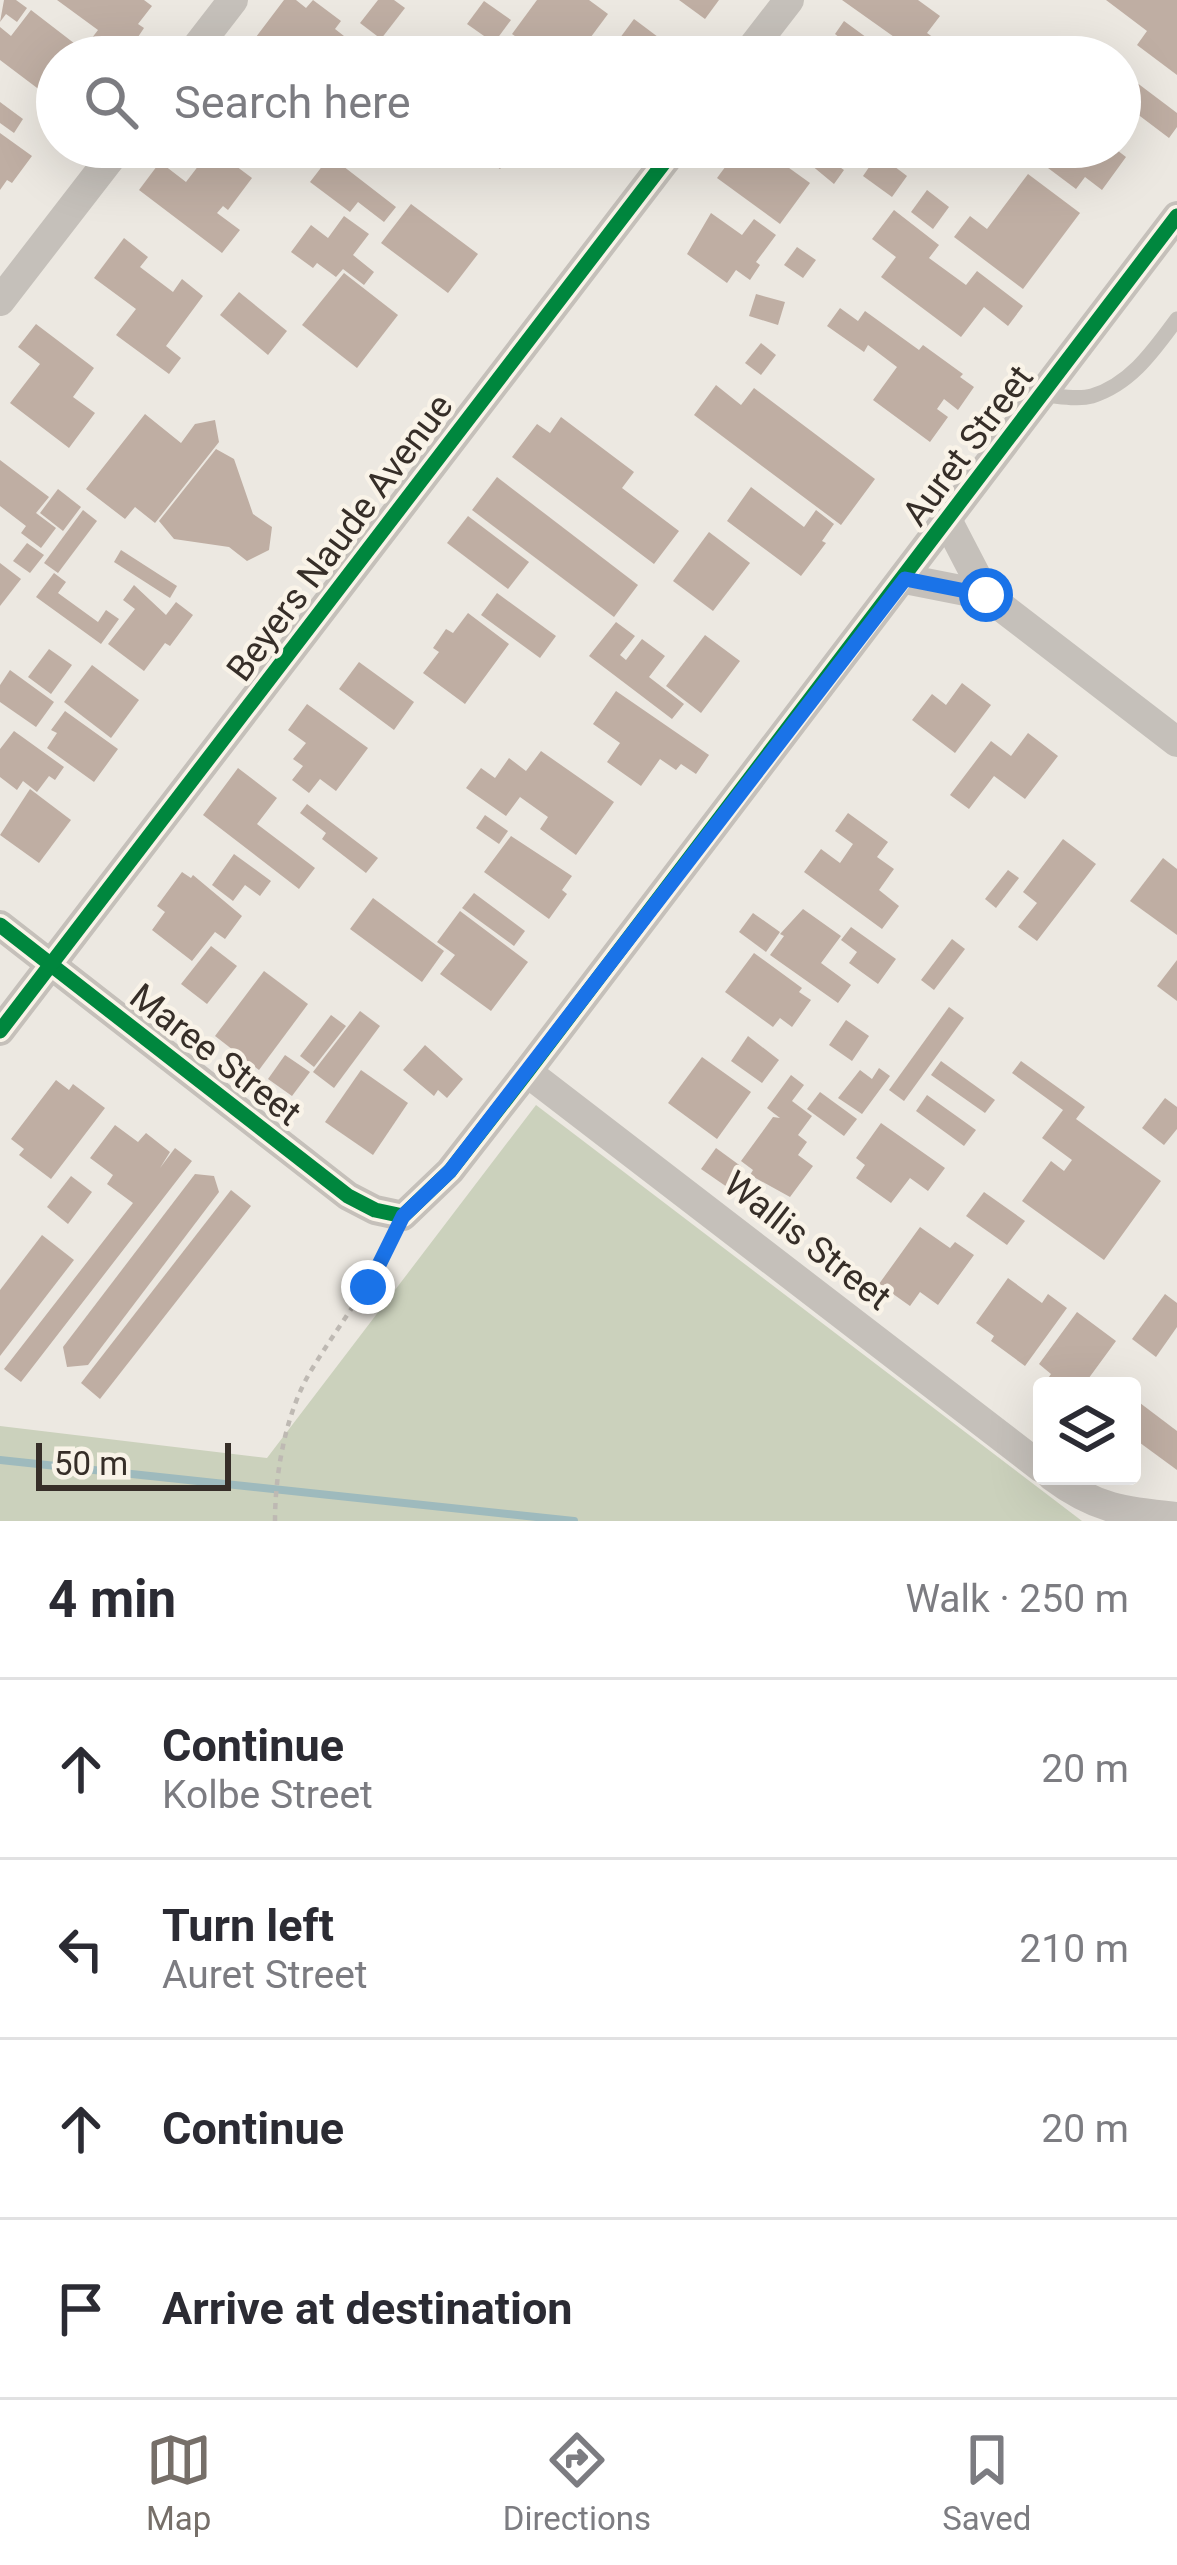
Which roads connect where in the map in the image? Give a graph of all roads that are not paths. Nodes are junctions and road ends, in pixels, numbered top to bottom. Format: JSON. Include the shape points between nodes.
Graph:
{"nodes":[{"id":1,"x":233,"y":0,"type":"edge"},
{"id":2,"x":789,"y":0,"type":"edge"},
{"id":3,"x":205,"y":36,"type":"edge"},
{"id":4,"x":761,"y":36,"type":"edge"},
{"id":5,"x":103,"y":168,"type":"edge"},
{"id":6,"x":660,"y":168,"type":"edge"},
{"id":7,"x":1177,"y":216,"type":"edge"},
{"id":8,"x":0,"y":302,"type":"edge"},
{"id":9,"x":1177,"y":320,"type":"edge"},
{"id":10,"x":1042,"y":395,"type":"junction"},
{"id":11,"x":946,"y":520,"type":"junction"},
{"id":12,"x":905,"y":579,"type":"junction"},
{"id":13,"x":986,"y":595,"type":"junction"},
{"id":14,"x":1177,"y":742,"type":"edge"},
{"id":15,"x":0,"y":925,"type":"edge"},
{"id":16,"x":52,"y":963,"type":"junction"},
{"id":17,"x":0,"y":1031,"type":"edge"},
{"id":18,"x":527,"y":1072,"type":"junction"},
{"id":19,"x":403,"y":1216,"type":"joint"},
{"id":20,"x":1033,"y":1461,"type":"edge"},
{"id":21,"x":1067,"y":1485,"type":"edge"},
{"id":22,"x":1177,"y":1517,"type":"edge"}],
"edges":[{"from":1,"to":3,"type":"street"},
{"from":2,"to":4,"type":"street"},
{"from":5,"to":8,"type":"street"},
{"from":6,"to":16,"type":"street","name":"Beyers Naude Avenue"},
{"from":7,"to":10,"type":"street","name":"Auret Street"},
{"from":9,"to":10,"type":"lane","via":[[1141,366],[1111,387],[1089,398]]},
{"from":10,"to":11,"type":"street","name":"Auret Street"},
{"from":11,"to":12,"type":"street","name":"Auret Street"},
{"from":11,"to":13,"type":"street"},
{"from":12,"to":13,"type":"street"},
{"from":12,"to":18,"type":"street","name":"Auret Street"},
{"from":13,"to":14,"type":"street"},
{"from":15,"to":16,"type":"street","name":"Maree Street"},
{"from":16,"to":17,"type":"street","name":"Beyers Naude Avenue"},
{"from":16,"to":19,"type":"street","name":"Maree Street","via":[[348,1196]]},
{"from":18,"to":19,"type":"street","name":"Auret Street","via":[[450,1171]]},
{"from":18,"to":20,"type":"street","name":"Wallis Street"},
{"from":21,"to":22,"type":"street","via":[[1117,1511]]}]}
